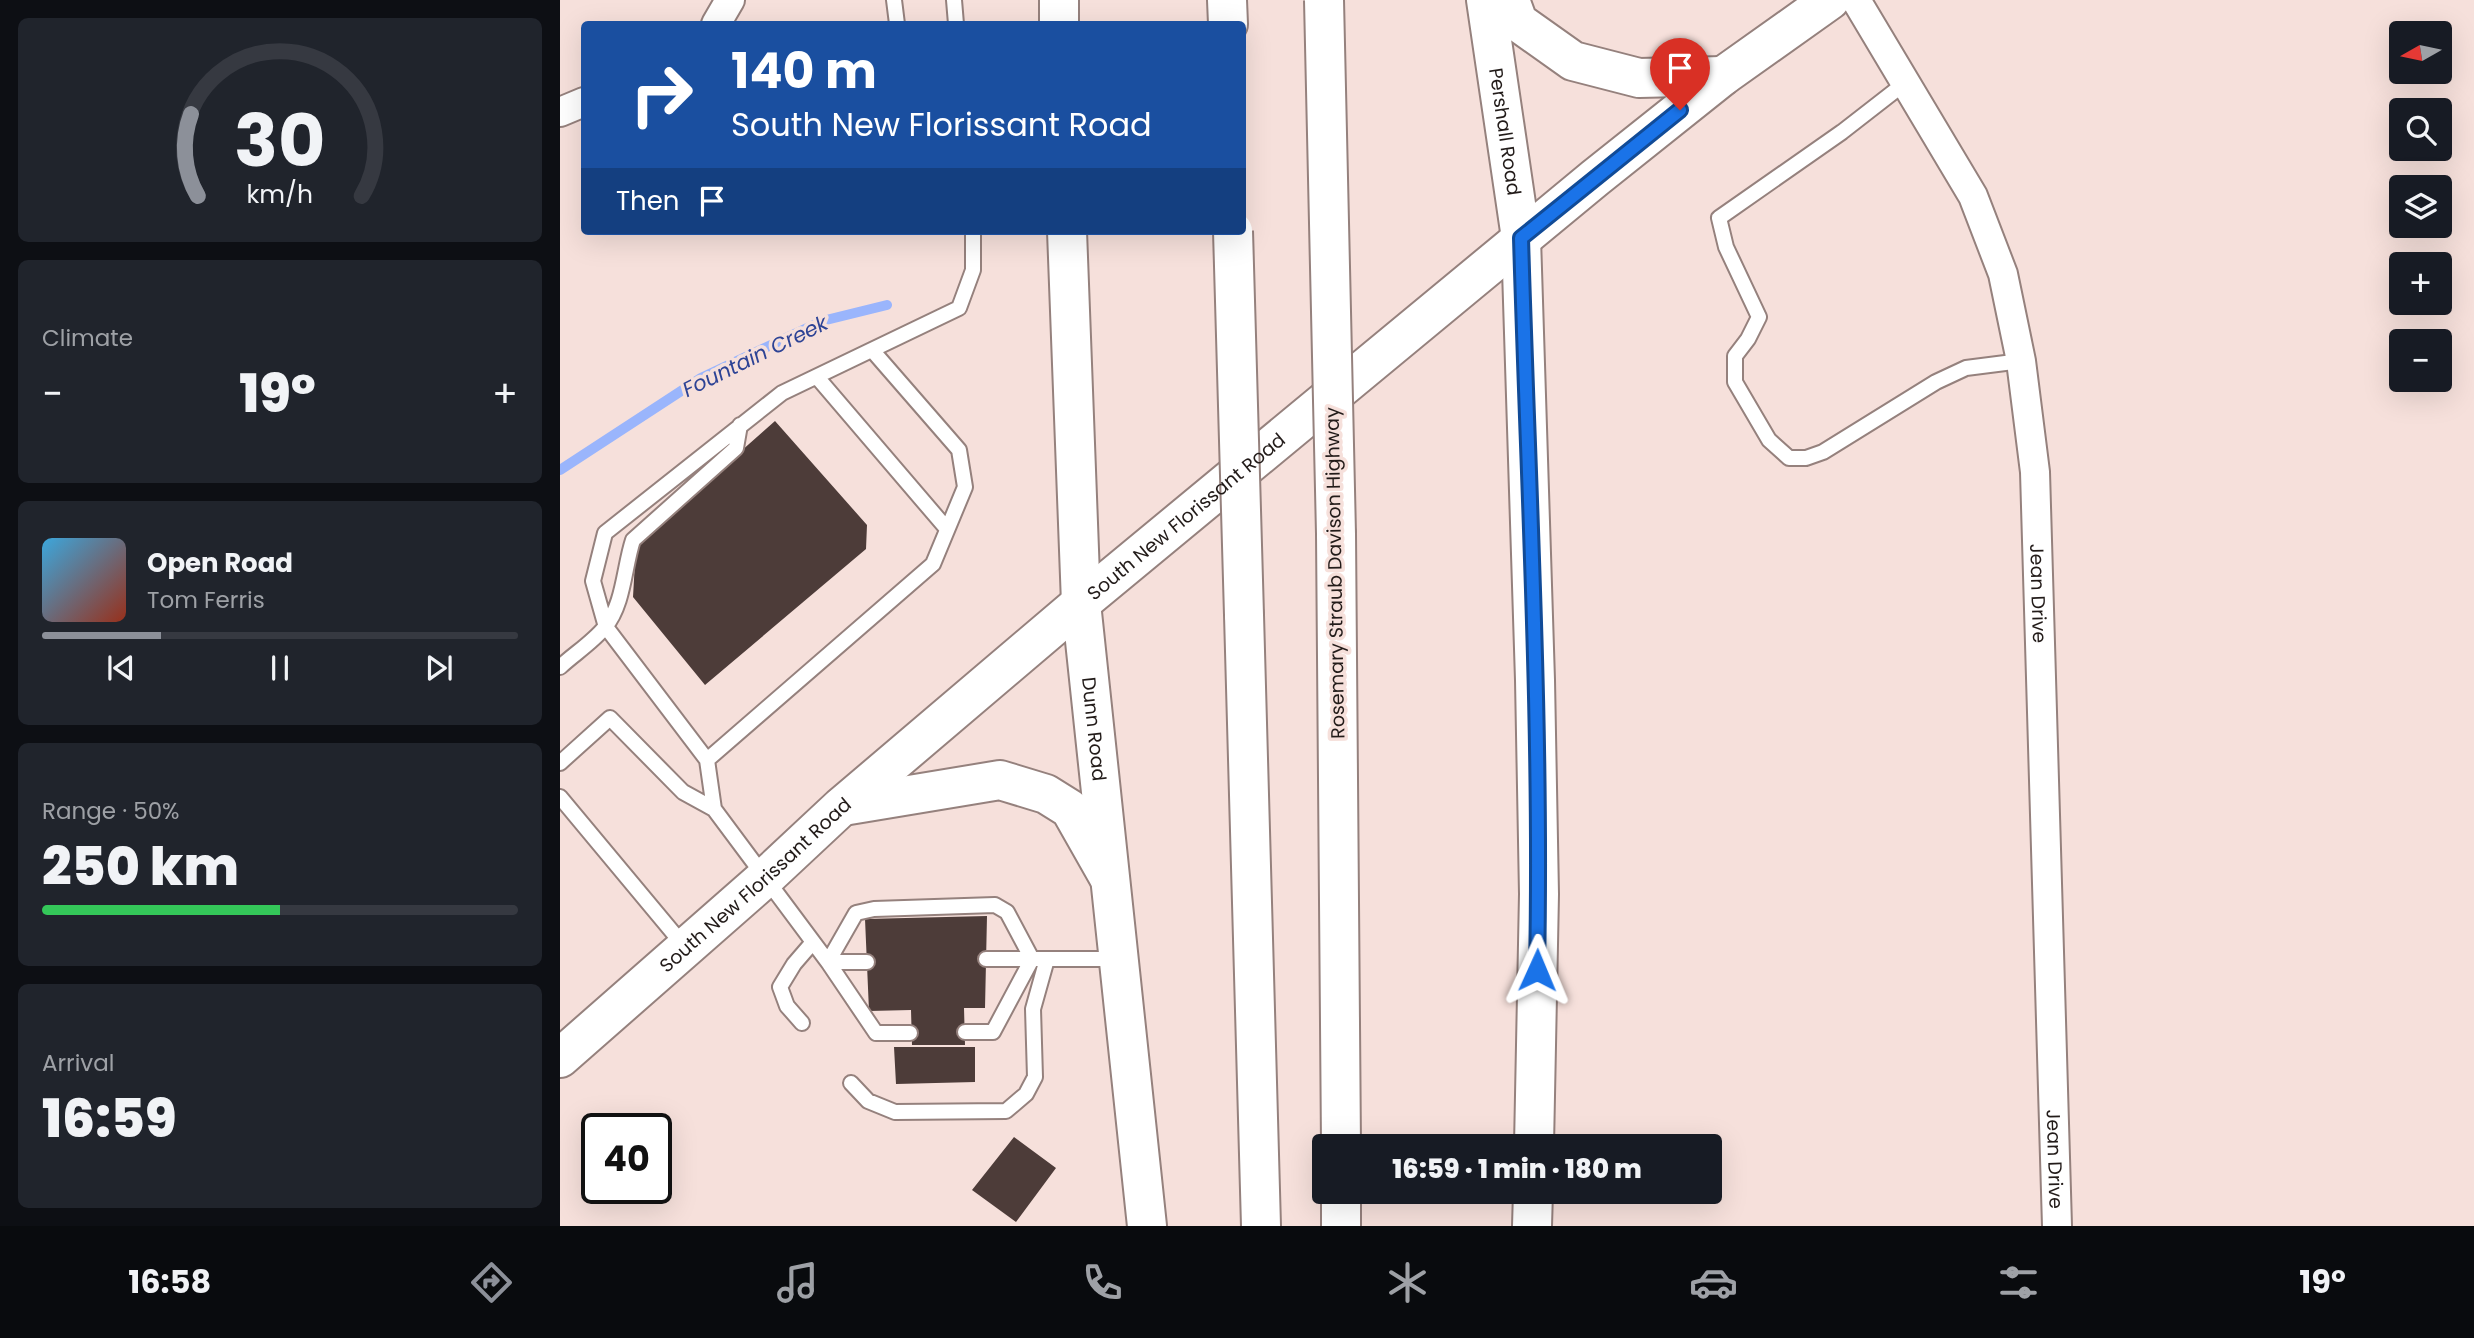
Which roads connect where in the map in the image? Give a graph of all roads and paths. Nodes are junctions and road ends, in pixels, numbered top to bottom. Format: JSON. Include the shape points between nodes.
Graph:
{"nodes":[{"id":1,"x":730,"y":0,"type":"edge"},
{"id":2,"x":894,"y":0,"type":"edge"},
{"id":3,"x":954,"y":0,"type":"edge"},
{"id":4,"x":1059,"y":0,"type":"edge"},
{"id":5,"x":1227,"y":0,"type":"edge"},
{"id":6,"x":1324,"y":0,"type":"edge"},
{"id":7,"x":1486,"y":0,"type":"edge"},
{"id":8,"x":1510,"y":0,"type":"edge"},
{"id":9,"x":1830,"y":0,"type":"edge"},
{"id":10,"x":1856,"y":0,"type":"edge"},
{"id":11,"x":718,"y":21,"type":"edge"},
{"id":12,"x":897,"y":21,"type":"edge"},
{"id":13,"x":956,"y":21,"type":"edge"},
{"id":14,"x":1059,"y":21,"type":"edge"},
{"id":15,"x":1228,"y":21,"type":"edge"},
{"id":16,"x":1723,"y":76,"type":"junction"},
{"id":17,"x":1905,"y":82,"type":"junction"},
{"id":18,"x":581,"y":104,"type":"edge"},
{"id":19,"x":560,"y":112,"type":"edge"},
{"id":20,"x":973,"y":235,"type":"edge"},
{"id":21,"x":1067,"y":235,"type":"edge"},
{"id":22,"x":1233,"y":235,"type":"edge"},
{"id":23,"x":1521,"y":238,"type":"junction"},
{"id":24,"x":872,"y":350,"type":"junction"},
{"id":25,"x":2021,"y":361,"type":"junction"},
{"id":26,"x":817,"y":377,"type":"junction"},
{"id":27,"x":740,"y":425,"type":"junction"},
{"id":28,"x":947,"y":529,"type":"junction"},
{"id":29,"x":1081,"y":603,"type":"junction"},
{"id":30,"x":606,"y":627,"type":"junction"},
{"id":31,"x":560,"y":667,"type":"edge"},
{"id":32,"x":707,"y":760,"type":"junction"},
{"id":33,"x":560,"y":764,"type":"edge"},
{"id":34,"x":560,"y":797,"type":"edge"},
{"id":35,"x":841,"y":807,"type":"junction"},
{"id":36,"x":714,"y":809,"type":"junction"},
{"id":37,"x":1108,"y":876,"type":"junction"},
{"id":38,"x":765,"y":878,"type":"junction"},
{"id":39,"x":813,"y":942,"type":"junction"},
{"id":40,"x":686,"y":948,"type":"junction"},
{"id":41,"x":1119,"y":958,"type":"junction"},
{"id":42,"x":986,"y":959,"type":"dead end"},
{"id":43,"x":1039,"y":959,"type":"junction"},
{"id":44,"x":828,"y":962,"type":"junction"},
{"id":45,"x":867,"y":962,"type":"dead end"},
{"id":46,"x":802,"y":1023,"type":"dead end"},
{"id":47,"x":965,"y":1032,"type":"dead end"},
{"id":48,"x":910,"y":1033,"type":"dead end"},
{"id":49,"x":560,"y":1058,"type":"edge"},
{"id":50,"x":851,"y":1083,"type":"dead end"},
{"id":51,"x":1341,"y":1134,"type":"edge"},
{"id":52,"x":1534,"y":1134,"type":"edge"},
{"id":53,"x":1341,"y":1204,"type":"edge"},
{"id":54,"x":1533,"y":1204,"type":"edge"},
{"id":55,"x":1147,"y":1226,"type":"edge"},
{"id":56,"x":1261,"y":1226,"type":"edge"},
{"id":57,"x":1342,"y":1226,"type":"edge"},
{"id":58,"x":1532,"y":1226,"type":"edge"},
{"id":59,"x":2057,"y":1226,"type":"edge"}],
"edges":[{"from":1,"to":11,"type":"street"},
{"from":2,"to":12,"type":"lane"},
{"from":3,"to":13,"type":"lane"},
{"from":4,"to":14,"type":"main road"},
{"from":5,"to":15,"type":"main road"},
{"from":6,"to":51,"type":"main road","name":"Rosemary Straub Davison Highway","bridge":true,"via":[[1336,534]]},
{"from":7,"to":23,"type":"main road","name":"Pershall Road"},
{"from":8,"to":16,"type":"main road","via":[[1518,22],[1573,61],[1639,78]]},
{"from":9,"to":16,"type":"main road","name":"South New Florissant Road"},
{"from":10,"to":17,"type":"street","name":"Jean Drive"},
{"from":16,"to":23,"type":"main road","name":"South New Florissant Road"},
{"from":17,"to":25,"type":"street","name":"Jean Drive","via":[[1973,196],[2003,274]]},
{"from":17,"to":25,"type":"lane","via":[[1719,218],[1726,247],[1759,317],[1735,356],[1735,382],[1769,440],[1789,458],[1806,458],[1966,368]]},
{"from":18,"to":19,"type":"street"},
{"from":20,"to":24,"type":"lane","via":[[973,270],[959,308]]},
{"from":21,"to":29,"type":"main road","name":"Dunn Road"},
{"from":22,"to":56,"type":"main road","bridge":true},
{"from":23,"to":29,"type":"main road","name":"South New Florissant Road"},
{"from":23,"to":52,"type":"main road","name":"Pershall Road","via":[[1539,894]]},
{"from":24,"to":26,"type":"lane"},
{"from":24,"to":28,"type":"lane","via":[[959,450],[965,486]]},
{"from":25,"to":59,"type":"street","name":"Jean Drive","via":[[2035,472]]},
{"from":26,"to":27,"type":"lane","via":[[782,393]]},
{"from":26,"to":28,"type":"lane"},
{"from":27,"to":30,"type":"lane","via":[[736,447],[633,540],[618,603]]},
{"from":27,"to":30,"type":"lane","via":[[605,533],[593,581]]},
{"from":28,"to":32,"type":"lane","via":[[933,564]]},
{"from":29,"to":35,"type":"main road","name":"South New Florissant Road"},
{"from":29,"to":37,"type":"main road","name":"Dunn Road"},
{"from":30,"to":31,"type":"lane"},
{"from":30,"to":32,"type":"lane"},
{"from":32,"to":36,"type":"lane"},
{"from":33,"to":36,"type":"lane","via":[[610,718],[683,792]]},
{"from":34,"to":40,"type":"lane"},
{"from":35,"to":37,"type":"main road","via":[[1000,780],[1046,794],[1070,809]]},
{"from":35,"to":38,"type":"main road","name":"South New Florissant Road"},
{"from":36,"to":38,"type":"lane"},
{"from":37,"to":41,"type":"main road","name":"Dunn Road"},
{"from":38,"to":39,"type":"lane"},
{"from":38,"to":40,"type":"main road","name":"South New Florissant Road"},
{"from":39,"to":44,"type":"lane"},
{"from":39,"to":46,"type":"lane","via":[[780,988],[787,1006]]},
{"from":40,"to":49,"type":"main road","name":"South New Florissant Road"},
{"from":41,"to":43,"type":"lane"},
{"from":41,"to":55,"type":"main road","name":"Dunn Road"},
{"from":42,"to":43,"type":"lane"},
{"from":43,"to":44,"type":"lane","via":[[1007,912],[995,905],[856,913]]},
{"from":43,"to":47,"type":"lane","via":[[993,1032]]},
{"from":43,"to":50,"type":"lane","via":[[1033,1009],[1035,1077],[1026,1094],[1006,1111],[895,1112],[868,1101]]},
{"from":44,"to":45,"type":"lane"},
{"from":44,"to":48,"type":"lane","via":[[876,1033]]},
{"from":53,"to":57,"type":"main road"},
{"from":54,"to":58,"type":"main road"}]}
